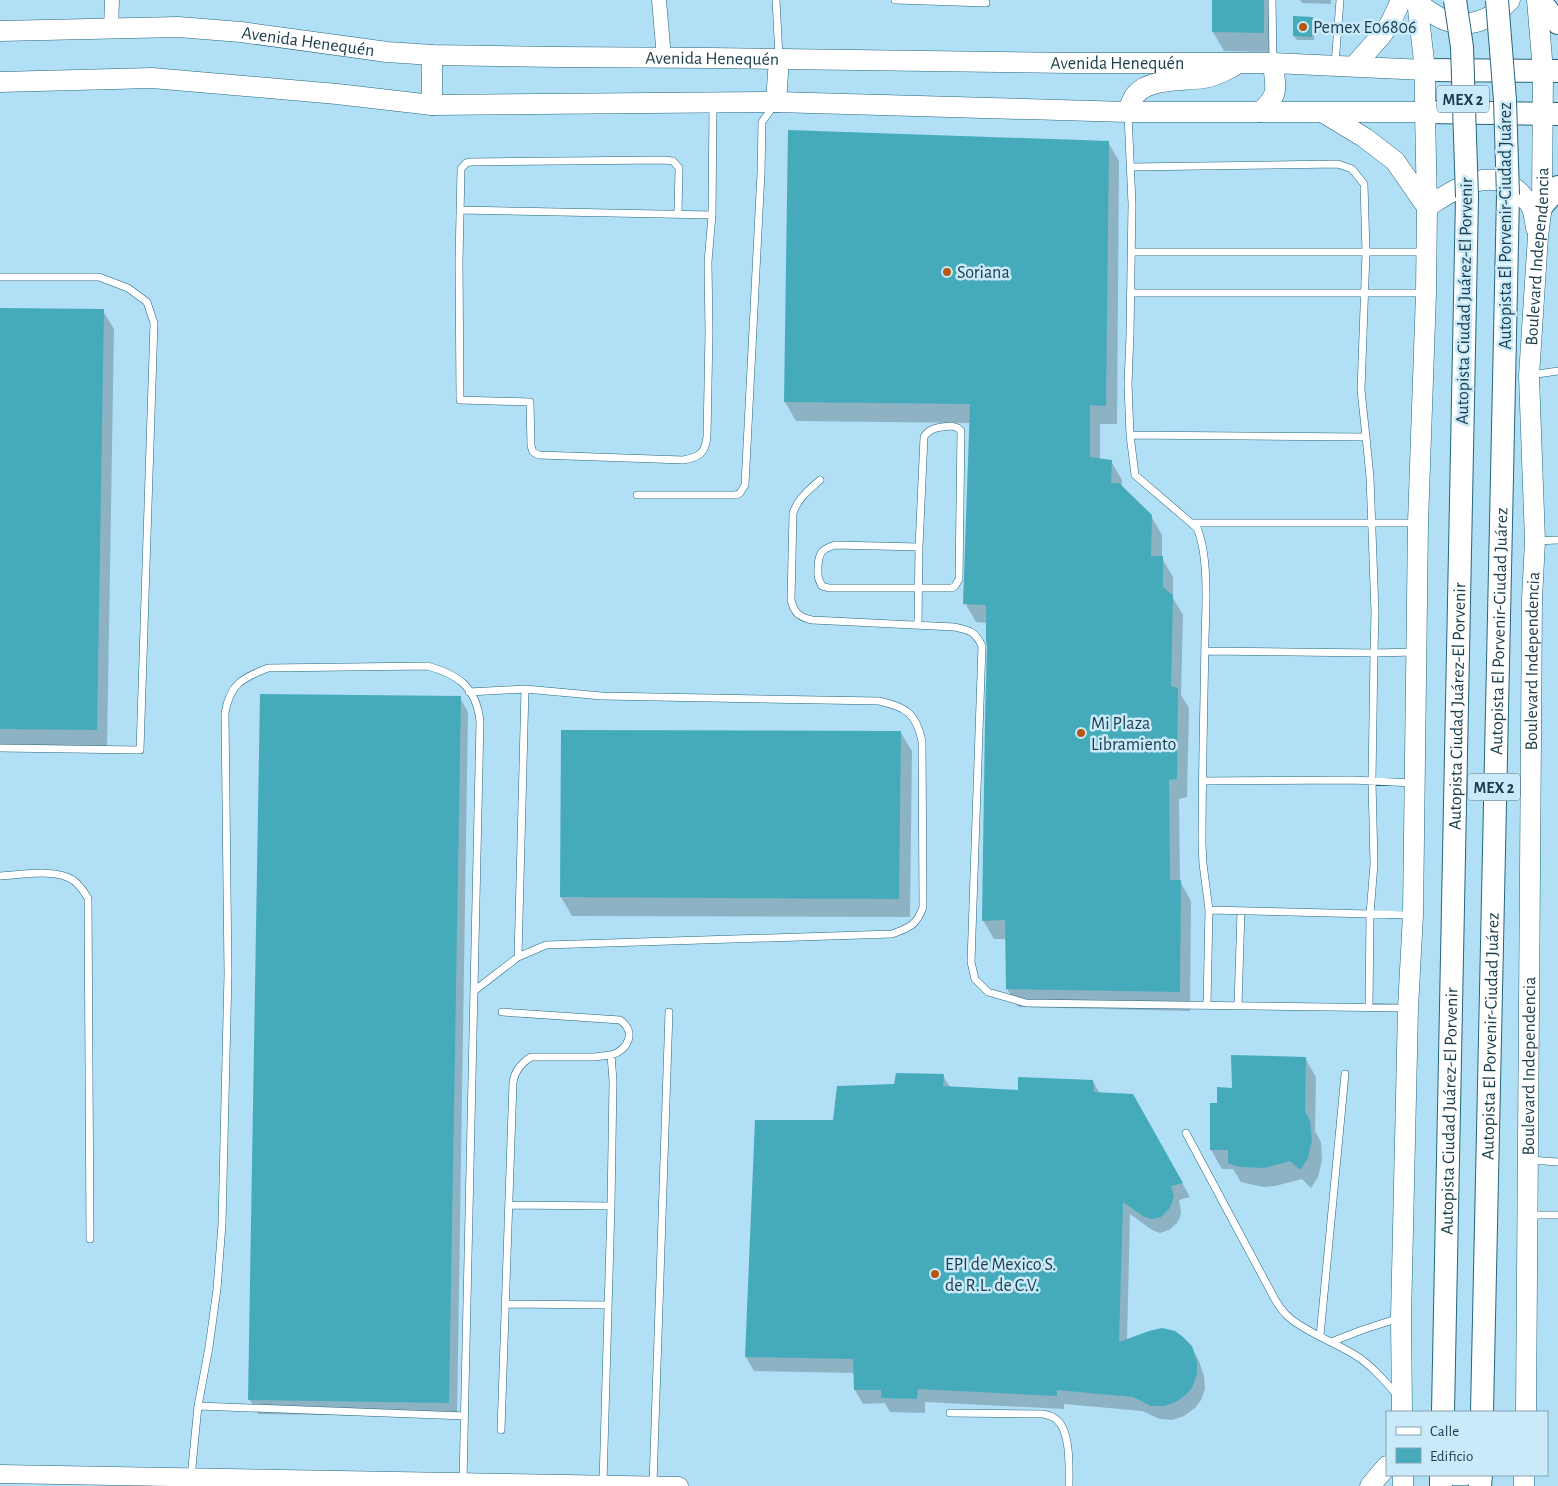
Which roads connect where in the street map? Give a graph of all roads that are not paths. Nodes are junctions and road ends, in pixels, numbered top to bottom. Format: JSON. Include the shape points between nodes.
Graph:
{"nodes":[{"id":1,"x":112,"y":0,"type":"edge"},
{"id":2,"x":659,"y":0,"type":"edge"},
{"id":3,"x":776,"y":0,"type":"edge"},
{"id":4,"x":895,"y":0,"type":"edge"},
{"id":5,"x":1272,"y":0,"type":"edge"},
{"id":6,"x":1340,"y":0,"type":"edge"},
{"id":7,"x":1455,"y":0,"type":"edge"},
{"id":8,"x":1497,"y":0,"type":"edge"},
{"id":9,"x":1510,"y":0,"type":"edge"},
{"id":10,"x":1538,"y":0,"type":"edge"},
{"id":11,"x":1412,"y":1,"type":"edge"},
{"id":12,"x":986,"y":3,"type":"dead end"},
{"id":13,"x":1558,"y":23,"type":"edge"},
{"id":14,"x":111,"y":29,"type":"junction"},
{"id":15,"x":0,"y":31,"type":"edge"},
{"id":16,"x":432,"y":55,"type":"junction"},
{"id":17,"x":664,"y":58,"type":"junction"},
{"id":18,"x":779,"y":59,"type":"junction"},
{"id":19,"x":1240,"y":63,"type":"junction"},
{"id":20,"x":1273,"y":63,"type":"junction"},
{"id":21,"x":1344,"y":66,"type":"junction"},
{"id":22,"x":1425,"y":70,"type":"junction"},
{"id":23,"x":1550,"y":71,"type":"edge"},
{"id":24,"x":0,"y":82,"type":"edge"},
{"id":25,"x":776,"y":102,"type":"junction"},
{"id":26,"x":713,"y":103,"type":"junction"},
{"id":27,"x":432,"y":105,"type":"junction"},
{"id":28,"x":1128,"y":112,"type":"junction"},
{"id":29,"x":1260,"y":112,"type":"junction"},
{"id":30,"x":1425,"y":112,"type":"junction"},
{"id":31,"x":1324,"y":113,"type":"junction"},
{"id":32,"x":1550,"y":113,"type":"edge"},
{"id":33,"x":1131,"y":167,"type":"junction"},
{"id":34,"x":1558,"y":187,"type":"edge"},
{"id":35,"x":1542,"y":206,"type":"junction"},
{"id":36,"x":1428,"y":207,"type":"junction"},
{"id":37,"x":461,"y":210,"type":"junction"},
{"id":38,"x":678,"y":214,"type":"junction"},
{"id":39,"x":712,"y":215,"type":"junction"},
{"id":40,"x":1538,"y":236,"type":"junction"},
{"id":41,"x":1131,"y":252,"type":"junction"},
{"id":42,"x":1427,"y":252,"type":"junction"},
{"id":43,"x":1366,"y":253,"type":"junction"},
{"id":44,"x":0,"y":277,"type":"edge"},
{"id":45,"x":1364,"y":292,"type":"junction"},
{"id":46,"x":1130,"y":293,"type":"junction"},
{"id":47,"x":1426,"y":293,"type":"junction"},
{"id":48,"x":1558,"y":371,"type":"edge"},
{"id":49,"x":1529,"y":376,"type":"junction"},
{"id":50,"x":1130,"y":435,"type":"junction"},
{"id":51,"x":1366,"y":437,"type":"junction"},
{"id":52,"x":820,"y":480,"type":"dead end"},
{"id":53,"x":637,"y":495,"type":"dead end"},
{"id":54,"x":1192,"y":523,"type":"junction"},
{"id":55,"x":1371,"y":523,"type":"junction"},
{"id":56,"x":1418,"y":523,"type":"junction"},
{"id":57,"x":1558,"y":540,"type":"edge"},
{"id":58,"x":1535,"y":541,"type":"junction"},
{"id":59,"x":919,"y":547,"type":"junction"},
{"id":60,"x":920,"y":588,"type":"junction"},
{"id":61,"x":918,"y":625,"type":"junction"},
{"id":62,"x":1205,"y":651,"type":"junction"},
{"id":63,"x":1415,"y":652,"type":"junction"},
{"id":64,"x":1374,"y":653,"type":"junction"},
{"id":65,"x":525,"y":690,"type":"junction"},
{"id":66,"x":470,"y":692,"type":"junction"},
{"id":67,"x":0,"y":748,"type":"edge"},
{"id":68,"x":1203,"y":781,"type":"junction"},
{"id":69,"x":1372,"y":781,"type":"junction"},
{"id":70,"x":1414,"y":783,"type":"junction"},
{"id":71,"x":0,"y":876,"type":"edge"},
{"id":72,"x":1210,"y":910,"type":"junction"},
{"id":73,"x":1241,"y":911,"type":"junction"},
{"id":74,"x":1370,"y":914,"type":"junction"},
{"id":75,"x":1413,"y":916,"type":"junction"},
{"id":76,"x":518,"y":957,"type":"junction"},
{"id":77,"x":474,"y":991,"type":"junction"},
{"id":78,"x":1207,"y":1005,"type":"junction"},
{"id":79,"x":1238,"y":1005,"type":"junction"},
{"id":80,"x":1369,"y":1007,"type":"junction"},
{"id":81,"x":1408,"y":1008,"type":"junction"},
{"id":82,"x":502,"y":1012,"type":"dead end"},
{"id":83,"x":669,"y":1012,"type":"dead end"},
{"id":84,"x":611,"y":1055,"type":"junction"},
{"id":85,"x":1344,"y":1074,"type":"dead end"},
{"id":86,"x":1186,"y":1133,"type":"dead end"},
{"id":87,"x":1528,"y":1160,"type":"junction"},
{"id":88,"x":1558,"y":1162,"type":"edge"},
{"id":89,"x":509,"y":1205,"type":"junction"},
{"id":90,"x":611,"y":1206,"type":"junction"},
{"id":91,"x":1528,"y":1215,"type":"junction"},
{"id":92,"x":1558,"y":1216,"type":"edge"},
{"id":93,"x":90,"y":1239,"type":"dead end"},
{"id":94,"x":506,"y":1304,"type":"junction"},
{"id":95,"x":608,"y":1305,"type":"junction"},
{"id":96,"x":1401,"y":1318,"type":"junction"},
{"id":97,"x":1320,"y":1336,"type":"junction"},
{"id":98,"x":1331,"y":1342,"type":"junction"},
{"id":99,"x":198,"y":1406,"type":"junction"},
{"id":100,"x":1402,"y":1406,"type":"edge"},
{"id":101,"x":1524,"y":1409,"type":"edge"},
{"id":102,"x":1443,"y":1411,"type":"edge"},
{"id":103,"x":1482,"y":1411,"type":"edge"},
{"id":104,"x":950,"y":1413,"type":"dead end"},
{"id":105,"x":465,"y":1416,"type":"junction"},
{"id":106,"x":501,"y":1430,"type":"dead end"},
{"id":107,"x":1386,"y":1467,"type":"edge"},
{"id":108,"x":0,"y":1474,"type":"edge"},
{"id":109,"x":64,"y":1480,"type":"edge"},
{"id":110,"x":191,"y":1481,"type":"edge"},
{"id":111,"x":463,"y":1482,"type":"junction"},
{"id":112,"x":603,"y":1485,"type":"junction"},
{"id":113,"x":653,"y":1485,"type":"edge"},
{"id":114,"x":679,"y":1486,"type":"edge"},
{"id":115,"x":1069,"y":1486,"type":"edge"},
{"id":116,"x":1370,"y":1486,"type":"edge"}],
"edges":[{"from":1,"to":14,"type":"street"},
{"from":2,"to":17,"type":"street"},
{"from":3,"to":18,"type":"lane"},
{"from":4,"to":12,"type":"lane"},
{"from":5,"to":20,"type":"lane"},
{"from":6,"to":21,"type":"lane"},
{"from":7,"to":102,"type":"main road","name":"Autopista Ciudad Juárez-El Porvenir","number":"MEX 2","bridge":true,"via":[[1462,47],[1467,198]]},
{"from":8,"to":103,"type":"main road","name":"Autopista El Porvenir-Ciudad Juárez","number":"MEX 2","bridge":true,"via":[[1508,195]]},
{"from":9,"to":11,"type":"main road","via":[[1488,18],[1456,24]]},
{"from":10,"to":13,"type":"main road"},
{"from":10,"to":23,"type":"main road","name":"Boulevard Independencia","number":"MEX 2"},
{"from":11,"to":21,"type":"main road","via":[[1381,36]]},
{"from":11,"to":22,"type":"main road","number":"MEX 2"},
{"from":14,"to":15,"type":"main road","name":"Avenida Henequén"},
{"from":14,"to":16,"type":"main road","name":"Avenida Henequén","via":[[178,27],[241,32]]},
{"from":16,"to":17,"type":"main road","name":"Avenida Henequén"},
{"from":16,"to":27,"type":"main road"},
{"from":17,"to":18,"type":"main road","name":"Avenida Henequén"},
{"from":18,"to":19,"type":"main road","name":"Avenida Henequén"},
{"from":18,"to":25,"type":"main road"},
{"from":19,"to":20,"type":"main road","name":"Avenida Henequén"},
{"from":19,"to":28,"type":"main road","via":[[1215,76],[1145,87],[1132,99]]},
{"from":20,"to":21,"type":"main road","name":"Avenida Henequén"},
{"from":20,"to":29,"type":"main road","via":[[1274,97]]},
{"from":21,"to":22,"type":"main road","name":"Avenida Henequén"},
{"from":22,"to":23,"type":"main road"},
{"from":22,"to":30,"type":"main road","number":"MEX 2"},
{"from":23,"to":32,"type":"main road","name":"Boulevard Independencia","number":"MEX 2"},
{"from":24,"to":27,"type":"main road","via":[[152,78]]},
{"from":25,"to":26,"type":"main road"},
{"from":25,"to":28,"type":"main road"},
{"from":25,"to":53,"type":"lane","via":[[762,122],[745,485],[736,495]]},
{"from":26,"to":27,"type":"main road"},
{"from":26,"to":39,"type":"lane"},
{"from":28,"to":29,"type":"main road"},
{"from":28,"to":33,"type":"lane"},
{"from":29,"to":31,"type":"main road"},
{"from":30,"to":31,"type":"main road"},
{"from":30,"to":32,"type":"main road"},
{"from":30,"to":36,"type":"main road","number":"MEX 2"},
{"from":31,"to":36,"type":"main road","via":[[1395,161]]},
{"from":32,"to":35,"type":"main road","name":"Boulevard Independencia","number":"MEX 2"},
{"from":33,"to":41,"type":"lane"},
{"from":33,"to":43,"type":"lane","via":[[1338,164],[1352,169],[1364,184]]},
{"from":34,"to":35,"type":"main road"},
{"from":35,"to":40,"type":"main road","name":"Boulevard Independencia","number":"MEX 2"},
{"from":36,"to":40,"type":"main road","via":[[1457,188],[1480,180],[1498,179],[1514,187],[1531,206]]},
{"from":36,"to":42,"type":"main road","number":"MEX 2"},
{"from":37,"to":38,"type":"lane"},
{"from":37,"to":38,"type":"lane","via":[[461,169],[466,163],[663,160],[673,161],[679,168]]},
{"from":37,"to":39,"type":"lane","via":[[460,400],[530,402],[531,446],[539,455],[683,460],[696,457],[706,446],[708,262]]},
{"from":38,"to":39,"type":"lane"},
{"from":40,"to":49,"type":"main road","name":"Boulevard Independencia","number":"MEX 2"},
{"from":41,"to":43,"type":"lane"},
{"from":41,"to":46,"type":"lane"},
{"from":42,"to":43,"type":"lane"},
{"from":42,"to":47,"type":"main road","number":"MEX 2"},
{"from":43,"to":45,"type":"lane"},
{"from":44,"to":67,"type":"lane","via":[[99,277],[128,288],[147,302],[154,323],[140,750]]},
{"from":45,"to":46,"type":"lane"},
{"from":45,"to":47,"type":"lane"},
{"from":45,"to":51,"type":"lane","via":[[1361,390]]},
{"from":46,"to":50,"type":"lane"},
{"from":47,"to":56,"type":"main road","number":"MEX 2"},
{"from":48,"to":49,"type":"lane"},
{"from":49,"to":58,"type":"main road","name":"Boulevard Independencia","number":"MEX 2"},
{"from":50,"to":51,"type":"lane"},
{"from":50,"to":54,"type":"lane","via":[[1136,475]]},
{"from":51,"to":55,"type":"lane"},
{"from":52,"to":61,"type":"lane","via":[[801,497],[793,513],[793,609],[812,620]]},
{"from":54,"to":55,"type":"lane"},
{"from":54,"to":62,"type":"lane","via":[[1202,540],[1205,564]]},
{"from":55,"to":56,"type":"lane"},
{"from":55,"to":64,"type":"lane"},
{"from":56,"to":63,"type":"main road","number":"MEX 2"},
{"from":57,"to":58,"type":"lane"},
{"from":58,"to":87,"type":"main road","name":"Boulevard Independencia","number":"MEX 2"},
{"from":59,"to":60,"type":"lane"},
{"from":59,"to":60,"type":"lane","via":[[835,545],[826,548],[819,556],[818,579],[822,586],[829,588]]},
{"from":59,"to":60,"type":"lane","via":[[924,437],[930,430],[952,426],[961,431],[959,578],[952,588]]},
{"from":60,"to":61,"type":"lane"},
{"from":61,"to":78,"type":"lane","via":[[968,629],[982,646],[970,962],[975,979],[988,992],[1026,1003]]},
{"from":62,"to":64,"type":"lane"},
{"from":62,"to":68,"type":"lane"},
{"from":63,"to":64,"type":"lane"},
{"from":63,"to":70,"type":"main road","number":"MEX 2"},
{"from":64,"to":69,"type":"lane"},
{"from":65,"to":66,"type":"lane"},
{"from":65,"to":76,"type":"lane"},
{"from":65,"to":76,"type":"lane","via":[[602,696],[879,701],[904,708],[913,716],[922,741],[923,907],[914,925],[892,934],[546,945]]},
{"from":66,"to":77,"type":"lane","via":[[478,707],[480,721]]},
{"from":66,"to":99,"type":"lane","via":[[460,680],[427,666],[268,668],[249,675],[236,685],[227,699],[228,974],[222,1224],[216,1299]]},
{"from":68,"to":69,"type":"lane"},
{"from":68,"to":72,"type":"lane","via":[[1203,864]]},
{"from":69,"to":70,"type":"lane"},
{"from":69,"to":74,"type":"lane","via":[[1374,864]]},
{"from":70,"to":75,"type":"main road","number":"MEX 2"},
{"from":71,"to":93,"type":"lane","via":[[56,873],[75,881],[88,898]]},
{"from":72,"to":73,"type":"lane"},
{"from":72,"to":78,"type":"lane"},
{"from":73,"to":74,"type":"lane"},
{"from":73,"to":79,"type":"lane"},
{"from":74,"to":75,"type":"lane"},
{"from":74,"to":80,"type":"lane"},
{"from":75,"to":81,"type":"main road","number":"MEX 2"},
{"from":76,"to":77,"type":"lane"},
{"from":77,"to":105,"type":"lane"},
{"from":78,"to":79,"type":"lane"},
{"from":79,"to":80,"type":"lane"},
{"from":80,"to":81,"type":"lane"},
{"from":81,"to":96,"type":"main road","number":"MEX 2"},
{"from":82,"to":84,"type":"lane","via":[[620,1020],[629,1028],[630,1035],[621,1050]]},
{"from":83,"to":113,"type":"lane"},
{"from":84,"to":89,"type":"lane","via":[[532,1057],[518,1068],[513,1082]]},
{"from":84,"to":90,"type":"lane"},
{"from":85,"to":97,"type":"lane"},
{"from":86,"to":97,"type":"lane","via":[[1276,1302],[1291,1319]]},
{"from":87,"to":88,"type":"lane"},
{"from":87,"to":91,"type":"main road","name":"Boulevard Independencia","number":"MEX 2"},
{"from":89,"to":90,"type":"lane"},
{"from":89,"to":94,"type":"lane"},
{"from":90,"to":95,"type":"lane"},
{"from":91,"to":92,"type":"lane"},
{"from":91,"to":101,"type":"main road","name":"Boulevard Independencia","number":"MEX 2"},
{"from":94,"to":95,"type":"lane"},
{"from":94,"to":106,"type":"lane"},
{"from":95,"to":112,"type":"lane"},
{"from":96,"to":98,"type":"lane"},
{"from":96,"to":100,"type":"main road","number":"MEX 2"},
{"from":97,"to":98,"type":"lane"},
{"from":98,"to":100,"type":"lane","via":[[1364,1361],[1381,1377]]},
{"from":99,"to":105,"type":"lane"},
{"from":99,"to":110,"type":"lane"},
{"from":104,"to":115,"type":"lane","via":[[1051,1416],[1063,1427],[1070,1452]]},
{"from":105,"to":111,"type":"lane"},
{"from":107,"to":116,"type":"main road"},
{"from":108,"to":109,"type":"street"},
{"from":109,"to":110,"type":"street"},
{"from":110,"to":111,"type":"street"},
{"from":111,"to":112,"type":"street"},
{"from":112,"to":113,"type":"street"},
{"from":113,"to":114,"type":"street"}]}
